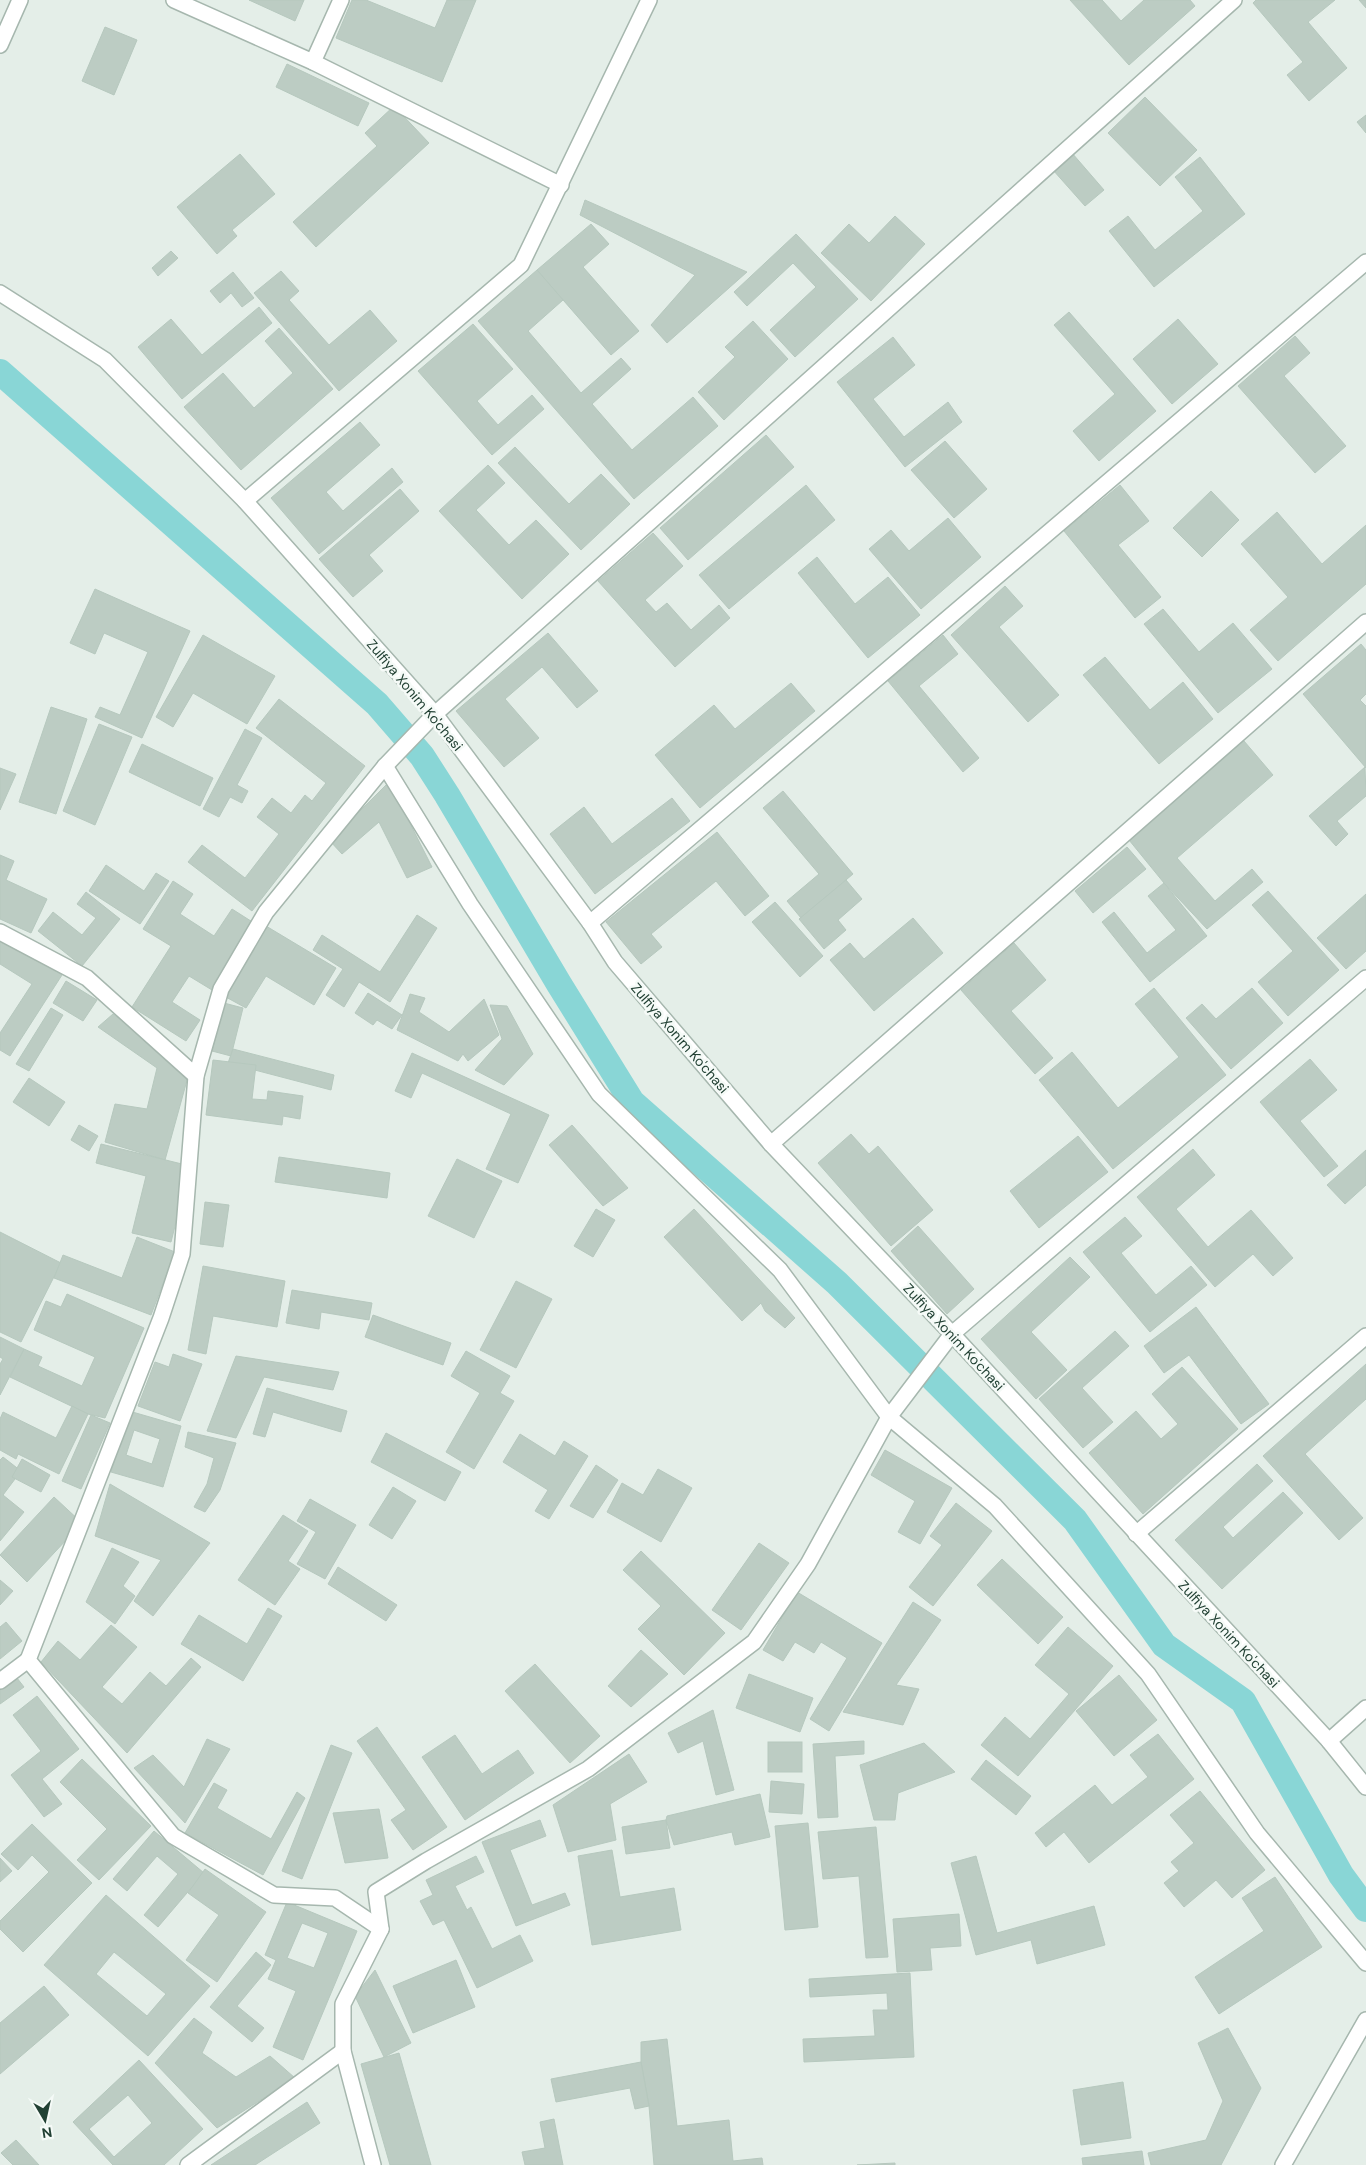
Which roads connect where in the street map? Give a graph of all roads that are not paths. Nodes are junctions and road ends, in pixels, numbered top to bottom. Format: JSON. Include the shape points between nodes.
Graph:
{"nodes":[{"id":1,"x":20,"y":0,"type":"edge"},
{"id":2,"x":174,"y":0,"type":"edge"},
{"id":3,"x":341,"y":0,"type":"edge"},
{"id":4,"x":649,"y":0,"type":"edge"},
{"id":5,"x":1234,"y":0,"type":"edge"},
{"id":6,"x":0,"y":45,"type":"edge"},
{"id":7,"x":313,"y":62,"type":"junction"},
{"id":8,"x":561,"y":185,"type":"junction"},
{"id":9,"x":1366,"y":262,"type":"edge"},
{"id":10,"x":0,"y":293,"type":"edge"},
{"id":11,"x":245,"y":501,"type":"junction"},
{"id":12,"x":1366,"y":622,"type":"edge"},
{"id":13,"x":431,"y":719,"type":"junction"},
{"id":14,"x":385,"y":766,"type":"junction"},
{"id":15,"x":590,"y":923,"type":"junction"},
{"id":16,"x":0,"y":932,"type":"edge"},
{"id":17,"x":1366,"y":978,"type":"edge"},
{"id":18,"x":196,"y":1076,"type":"junction"},
{"id":19,"x":771,"y":1144,"type":"junction"},
{"id":20,"x":952,"y":1334,"type":"junction"},
{"id":21,"x":1366,"y":1336,"type":"edge"},
{"id":22,"x":889,"y":1417,"type":"junction"},
{"id":23,"x":1136,"y":1534,"type":"junction"},
{"id":24,"x":28,"y":1660,"type":"junction"},
{"id":25,"x":0,"y":1681,"type":"edge"},
{"id":26,"x":1366,"y":1708,"type":"edge"},
{"id":27,"x":1329,"y":1741,"type":"junction"},
{"id":28,"x":1366,"y":1787,"type":"edge"},
{"id":29,"x":381,"y":1929,"type":"junction"},
{"id":30,"x":1366,"y":1963,"type":"edge"},
{"id":31,"x":1366,"y":2020,"type":"edge"},
{"id":32,"x":343,"y":2051,"type":"junction"},
{"id":33,"x":188,"y":2165,"type":"edge"},
{"id":34,"x":373,"y":2165,"type":"edge"},
{"id":35,"x":1284,"y":2165,"type":"edge"}],
"edges":[{"from":1,"to":6,"type":"street"},
{"from":2,"to":7,"type":"street"},
{"from":3,"to":7,"type":"street"},
{"from":4,"to":8,"type":"street"},
{"from":5,"to":13,"type":"street"},
{"from":7,"to":8,"type":"street"},
{"from":8,"to":11,"type":"street","via":[[521,266]]},
{"from":9,"to":15,"type":"street"},
{"from":10,"to":11,"type":"street","name":"Zulfiya Xonim Ko'chasi","via":[[105,360]]},
{"from":11,"to":13,"type":"street","name":"Zulfiya Xonim Ko'chasi"},
{"from":12,"to":19,"type":"street"},
{"from":13,"to":14,"type":"street"},
{"from":13,"to":15,"type":"street","name":"Zulfiya Xonim Ko'chasi"},
{"from":14,"to":18,"type":"street","via":[[266,912],[221,989]]},
{"from":14,"to":22,"type":"street","via":[[470,904],[599,1094],[780,1270]]},
{"from":15,"to":19,"type":"street","name":"Zulfiya Xonim Ko'chasi","via":[[615,962]]},
{"from":16,"to":18,"type":"street","via":[[87,978]]},
{"from":17,"to":20,"type":"street"},
{"from":18,"to":24,"type":"street","via":[[182,1254],[161,1318]]},
{"from":19,"to":20,"type":"street","name":"Zulfiya Xonim Ko'chasi"},
{"from":20,"to":22,"type":"street"},
{"from":20,"to":23,"type":"street","name":"Zulfiya Xonim Ko'chasi"},
{"from":21,"to":23,"type":"street"},
{"from":22,"to":29,"type":"street","via":[[808,1564],[754,1642],[588,1769],[376,1892]]},
{"from":22,"to":30,"type":"street","via":[[995,1506],[1148,1674],[1257,1833]]},
{"from":23,"to":27,"type":"street","name":"Zulfiya Xonim Ko'chasi"},
{"from":24,"to":25,"type":"street"},
{"from":24,"to":29,"type":"street","via":[[172,1836],[274,1895],[335,1898]]},
{"from":26,"to":27,"type":"street"},
{"from":27,"to":28,"type":"street","name":"Zulfiya Xonim Ko'chasi"},
{"from":29,"to":32,"type":"street","via":[[343,2004]]},
{"from":31,"to":35,"type":"street"},
{"from":32,"to":33,"type":"street"},
{"from":32,"to":34,"type":"street"}]}
